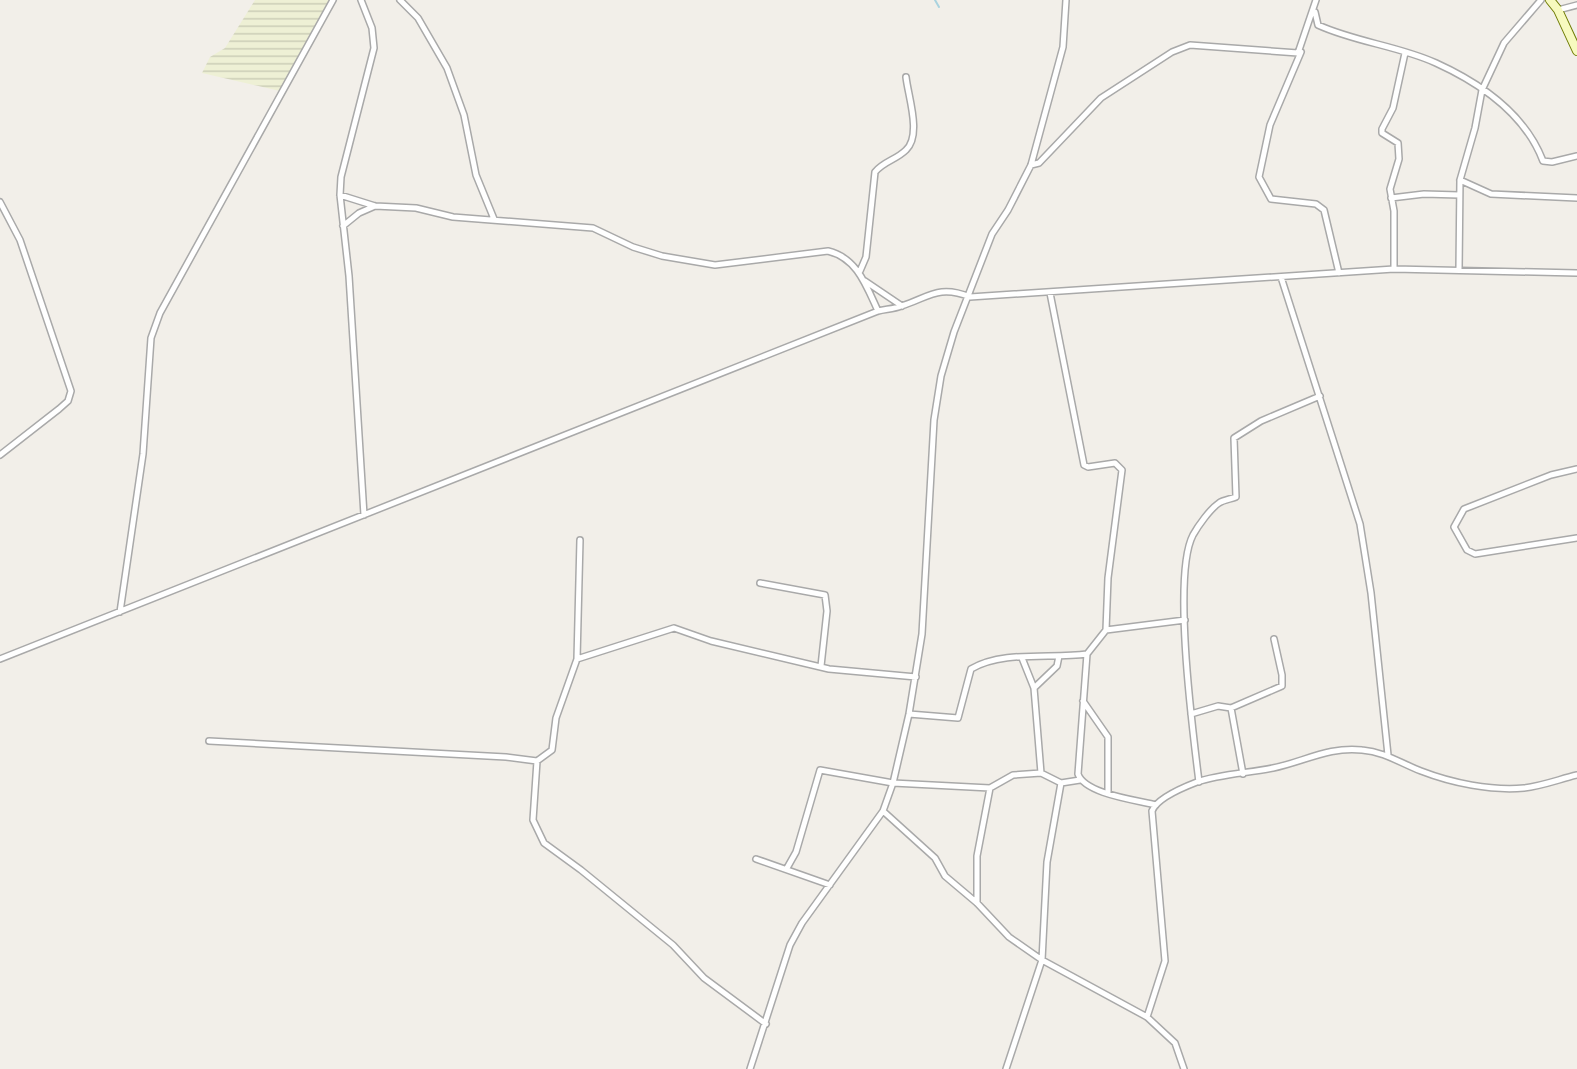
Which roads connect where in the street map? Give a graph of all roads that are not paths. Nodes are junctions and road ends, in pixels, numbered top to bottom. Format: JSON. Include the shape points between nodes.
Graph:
{"nodes":[{"id":1,"x":333,"y":0,"type":"edge"},
{"id":2,"x":361,"y":0,"type":"edge"},
{"id":3,"x":400,"y":0,"type":"edge"},
{"id":4,"x":1066,"y":0,"type":"edge"},
{"id":5,"x":1541,"y":0,"type":"edge"},
{"id":6,"x":1550,"y":0,"type":"edge"},
{"id":7,"x":1316,"y":1,"type":"edge"},
{"id":8,"x":1577,"y":5,"type":"edge"},
{"id":9,"x":1558,"y":10,"type":"junction"},
{"id":10,"x":1315,"y":21,"type":"junction"},
{"id":11,"x":1577,"y":51,"type":"edge"},
{"id":12,"x":1405,"y":53,"type":"junction"},
{"id":13,"x":906,"y":77,"type":"dead end"},
{"id":14,"x":1482,"y":90,"type":"junction"},
{"id":15,"x":1577,"y":156,"type":"edge"},
{"id":16,"x":1031,"y":165,"type":"junction"},
{"id":17,"x":1460,"y":180,"type":"junction"},
{"id":18,"x":340,"y":195,"type":"junction"},
{"id":19,"x":1459,"y":195,"type":"junction"},
{"id":20,"x":1391,"y":198,"type":"junction"},
{"id":21,"x":1577,"y":198,"type":"edge"},
{"id":22,"x":0,"y":202,"type":"edge"},
{"id":23,"x":375,"y":206,"type":"junction"},
{"id":24,"x":494,"y":219,"type":"junction"},
{"id":25,"x":343,"y":226,"type":"junction"},
{"id":26,"x":1394,"y":269,"type":"junction"},
{"id":27,"x":1459,"y":270,"type":"junction"},
{"id":28,"x":860,"y":271,"type":"junction"},
{"id":29,"x":1339,"y":273,"type":"junction"},
{"id":30,"x":1577,"y":273,"type":"edge"},
{"id":31,"x":1281,"y":277,"type":"junction"},
{"id":32,"x":864,"y":280,"type":"junction"},
{"id":33,"x":1050,"y":293,"type":"junction"},
{"id":34,"x":970,"y":297,"type":"junction"},
{"id":35,"x":902,"y":306,"type":"junction"},
{"id":36,"x":878,"y":310,"type":"junction"},
{"id":37,"x":1320,"y":396,"type":"junction"},
{"id":38,"x":0,"y":455,"type":"edge"},
{"id":39,"x":1577,"y":470,"type":"edge"},
{"id":40,"x":364,"y":515,"type":"junction"},
{"id":41,"x":1577,"y":538,"type":"edge"},
{"id":42,"x":580,"y":540,"type":"dead end"},
{"id":43,"x":760,"y":584,"type":"dead end"},
{"id":44,"x":120,"y":612,"type":"junction"},
{"id":45,"x":1185,"y":621,"type":"junction"},
{"id":46,"x":1106,"y":630,"type":"junction"},
{"id":47,"x":1274,"y":639,"type":"dead end"},
{"id":48,"x":1087,"y":654,"type":"junction"},
{"id":49,"x":1059,"y":656,"type":"junction"},
{"id":50,"x":1022,"y":658,"type":"junction"},
{"id":51,"x":0,"y":659,"type":"edge"},
{"id":52,"x":577,"y":659,"type":"junction"},
{"id":53,"x":821,"y":666,"type":"junction"},
{"id":54,"x":916,"y":677,"type":"junction"},
{"id":55,"x":1034,"y":688,"type":"junction"},
{"id":56,"x":1083,"y":701,"type":"junction"},
{"id":57,"x":1231,"y":708,"type":"junction"},
{"id":58,"x":909,"y":714,"type":"junction"},
{"id":59,"x":1191,"y":714,"type":"junction"},
{"id":60,"x":209,"y":741,"type":"dead end"},
{"id":61,"x":1388,"y":755,"type":"junction"},
{"id":62,"x":537,"y":761,"type":"junction"},
{"id":63,"x":1041,"y":773,"type":"junction"},
{"id":64,"x":1242,"y":774,"type":"junction"},
{"id":65,"x":1577,"y":775,"type":"edge"},
{"id":66,"x":1080,"y":780,"type":"junction"},
{"id":67,"x":1199,"y":782,"type":"junction"},
{"id":68,"x":893,"y":783,"type":"junction"},
{"id":69,"x":1061,"y":783,"type":"junction"},
{"id":70,"x":990,"y":788,"type":"junction"},
{"id":71,"x":1108,"y":793,"type":"junction"},
{"id":72,"x":1156,"y":805,"type":"junction"},
{"id":73,"x":883,"y":811,"type":"junction"},
{"id":74,"x":756,"y":859,"type":"dead end"},
{"id":75,"x":787,"y":868,"type":"junction"},
{"id":76,"x":830,"y":885,"type":"junction"},
{"id":77,"x":977,"y":903,"type":"junction"},
{"id":78,"x":1042,"y":960,"type":"junction"},
{"id":79,"x":1147,"y":1017,"type":"junction"},
{"id":80,"x":766,"y":1024,"type":"junction"},
{"id":81,"x":750,"y":1069,"type":"edge"},
{"id":82,"x":1006,"y":1069,"type":"edge"},
{"id":83,"x":1184,"y":1069,"type":"edge"}],
"edges":[{"from":1,"to":44,"type":"street","via":[[165,302],[151,338],[143,454]]},
{"from":2,"to":18,"type":"street","via":[[372,28],[374,48],[341,177]]},
{"from":3,"to":24,"type":"street","via":[[418,18],[447,68],[464,115],[476,175]]},
{"from":4,"to":16,"type":"street","via":[[1063,47]]},
{"from":5,"to":14,"type":"street","via":[[1504,43]]},
{"from":6,"to":9,"type":"street"},
{"from":7,"to":10,"type":"street"},
{"from":7,"to":16,"type":"street","via":[[1298,53],[1190,45],[1172,52],[1101,98],[1039,163]]},
{"from":8,"to":9,"type":"street"},
{"from":9,"to":11,"type":"street"},
{"from":10,"to":12,"type":"street","via":[[1328,29]]},
{"from":10,"to":29,"type":"street","via":[[1270,125],[1259,177],[1271,199],[1316,204],[1324,210]]},
{"from":12,"to":14,"type":"street","via":[[1436,63]]},
{"from":12,"to":20,"type":"street","via":[[1394,108],[1382,129],[1382,133],[1398,143],[1400,150]]},
{"from":13,"to":28,"type":"street","via":[[913,134],[904,152],[881,164],[875,172],[866,256]]},
{"from":14,"to":15,"type":"street","via":[[1511,113],[1543,161]]},
{"from":14,"to":17,"type":"street"},
{"from":16,"to":34,"type":"street","via":[[992,234]]},
{"from":17,"to":19,"type":"street"},
{"from":17,"to":21,"type":"street","via":[[1491,194]]},
{"from":18,"to":23,"type":"street"},
{"from":18,"to":25,"type":"street"},
{"from":19,"to":20,"type":"street"},
{"from":19,"to":27,"type":"street"},
{"from":20,"to":26,"type":"street"},
{"from":22,"to":38,"type":"street","via":[[20,240],[70,391],[68,401],[59,410]]},
{"from":23,"to":24,"type":"street"},
{"from":23,"to":25,"type":"street"},
{"from":24,"to":28,"type":"street","via":[[593,228],[633,247],[700,264],[828,250],[840,254]]},
{"from":25,"to":40,"type":"street"},
{"from":26,"to":27,"type":"street"},
{"from":26,"to":29,"type":"street"},
{"from":27,"to":30,"type":"street"},
{"from":28,"to":32,"type":"street"},
{"from":29,"to":31,"type":"street"},
{"from":31,"to":33,"type":"street"},
{"from":31,"to":37,"type":"street"},
{"from":32,"to":35,"type":"street"},
{"from":32,"to":36,"type":"street"},
{"from":33,"to":34,"type":"street"},
{"from":33,"to":46,"type":"street","via":[[1084,465],[1115,463],[1122,470],[1108,578]]},
{"from":34,"to":35,"type":"street","via":[[960,293],[926,294]]},
{"from":34,"to":54,"type":"street","via":[[941,376],[934,420]]},
{"from":35,"to":36,"type":"street"},
{"from":36,"to":40,"type":"street"},
{"from":37,"to":45,"type":"street","via":[[1261,421],[1234,438],[1236,497],[1219,503],[1193,536],[1185,578]]},
{"from":37,"to":61,"type":"street","via":[[1360,524]]},
{"from":39,"to":41,"type":"street","via":[[1551,475],[1464,509],[1454,526],[1467,550],[1475,554]]},
{"from":40,"to":44,"type":"street"},
{"from":42,"to":52,"type":"street"},
{"from":43,"to":53,"type":"street","via":[[825,595]]},
{"from":44,"to":51,"type":"street"},
{"from":45,"to":46,"type":"street"},
{"from":45,"to":59,"type":"street"},
{"from":46,"to":48,"type":"street"},
{"from":47,"to":57,"type":"street","via":[[1282,686]]},
{"from":48,"to":49,"type":"street"},
{"from":48,"to":56,"type":"street"},
{"from":49,"to":50,"type":"street"},
{"from":49,"to":55,"type":"street","via":[[1058,666]]},
{"from":50,"to":55,"type":"street"},
{"from":50,"to":58,"type":"street","via":[[982,663],[971,669],[958,718]]},
{"from":52,"to":53,"type":"street","via":[[674,628],[711,641]]},
{"from":52,"to":62,"type":"street","via":[[556,718],[552,750]]},
{"from":53,"to":54,"type":"street"},
{"from":54,"to":58,"type":"street"},
{"from":55,"to":63,"type":"street"},
{"from":56,"to":66,"type":"street"},
{"from":56,"to":71,"type":"street","via":[[1108,737]]},
{"from":57,"to":59,"type":"street","via":[[1218,706]]},
{"from":57,"to":64,"type":"street"},
{"from":58,"to":68,"type":"street"},
{"from":59,"to":67,"type":"street"},
{"from":60,"to":62,"type":"street"},
{"from":61,"to":64,"type":"street","via":[[1360,749],[1332,750]]},
{"from":61,"to":65,"type":"street","via":[[1421,771],[1499,789],[1526,788]]},
{"from":62,"to":80,"type":"street","via":[[532,820],[544,843],[673,945],[704,978]]},
{"from":63,"to":69,"type":"street"},
{"from":63,"to":70,"type":"street","via":[[1013,775]]},
{"from":64,"to":67,"type":"street"},
{"from":66,"to":69,"type":"street"},
{"from":66,"to":71,"type":"street","via":[[1092,789]]},
{"from":67,"to":72,"type":"street"},
{"from":68,"to":70,"type":"street"},
{"from":68,"to":73,"type":"street"},
{"from":68,"to":75,"type":"street","via":[[820,770],[796,852]]},
{"from":69,"to":78,"type":"street","via":[[1046,879]]},
{"from":70,"to":77,"type":"street","via":[[976,856]]},
{"from":71,"to":72,"type":"street"},
{"from":72,"to":79,"type":"street","via":[[1152,811],[1165,961]]},
{"from":73,"to":76,"type":"street"},
{"from":73,"to":77,"type":"street","via":[[935,858],[945,876]]},
{"from":74,"to":75,"type":"street"},
{"from":75,"to":76,"type":"street"},
{"from":76,"to":80,"type":"street","via":[[790,945]]},
{"from":77,"to":78,"type":"street","via":[[1010,937]]},
{"from":78,"to":79,"type":"street"},
{"from":78,"to":82,"type":"street"},
{"from":79,"to":83,"type":"street","via":[[1175,1043]]},
{"from":80,"to":81,"type":"street"}]}
